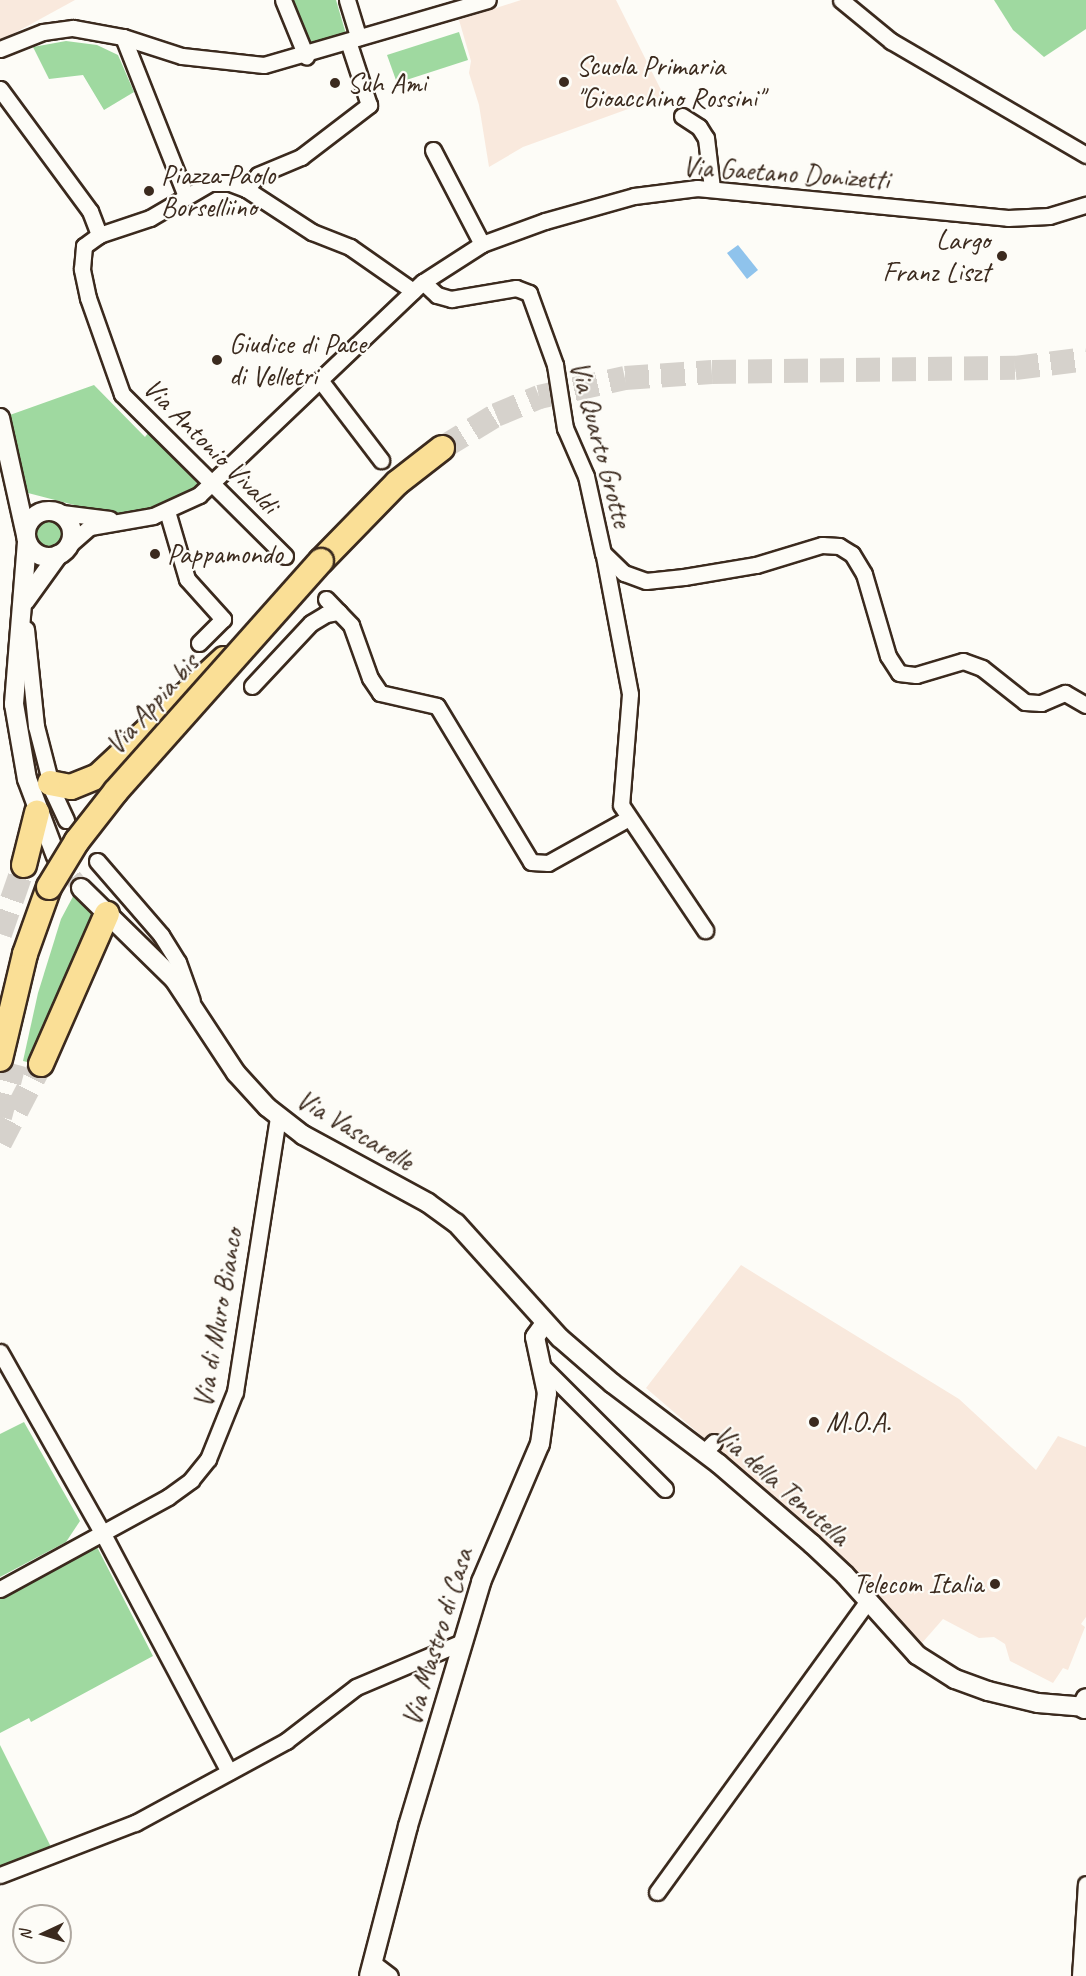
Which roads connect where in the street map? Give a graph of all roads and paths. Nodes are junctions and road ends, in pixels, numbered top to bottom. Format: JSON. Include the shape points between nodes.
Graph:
{"nodes":[{"id":1,"x":283,"y":0,"type":"edge"},
{"id":2,"x":347,"y":0,"type":"edge"},
{"id":3,"x":488,"y":0,"type":"edge"},
{"id":4,"x":841,"y":0,"type":"edge"},
{"id":5,"x":123,"y":37,"type":"junction"},
{"id":6,"x":353,"y":39,"type":"junction"},
{"id":7,"x":0,"y":49,"type":"edge"},
{"id":8,"x":306,"y":56,"type":"junction"},
{"id":9,"x":0,"y":89,"type":"edge"},
{"id":10,"x":682,"y":116,"type":"dead end"},
{"id":11,"x":433,"y":150,"type":"dead end"},
{"id":12,"x":1086,"y":155,"type":"edge"},
{"id":13,"x":712,"y":188,"type":"junction"},
{"id":14,"x":246,"y":189,"type":"junction"},
{"id":15,"x":186,"y":196,"type":"junction"},
{"id":16,"x":1086,"y":205,"type":"edge"},
{"id":17,"x":99,"y":235,"type":"junction"},
{"id":18,"x":482,"y":243,"type":"junction"},
{"id":19,"x":418,"y":287,"type":"junction"},
{"id":20,"x":320,"y":380,"type":"junction"},
{"id":21,"x":0,"y":418,"type":"edge"},
{"id":22,"x":446,"y":454,"type":"tunnel mouth"},
{"id":23,"x":381,"y":460,"type":"dead end"},
{"id":24,"x":11,"y":467,"type":"junction"},
{"id":25,"x":213,"y":483,"type":"junction"},
{"id":26,"x":167,"y":511,"type":"junction"},
{"id":27,"x":50,"y":512,"type":"junction"},
{"id":28,"x":122,"y":521,"type":"junction"},
{"id":29,"x":27,"y":539,"type":"junction"},
{"id":30,"x":63,"y":550,"type":"junction"},
{"id":31,"x":603,"y":553,"type":"junction"},
{"id":32,"x":285,"y":556,"type":"dead end"},
{"id":33,"x":327,"y":566,"type":"junction"},
{"id":34,"x":326,"y":599,"type":"dead end"},
{"id":35,"x":24,"y":602,"type":"junction"},
{"id":36,"x":339,"y":612,"type":"junction"},
{"id":37,"x":258,"y":631,"type":"junction"},
{"id":38,"x":199,"y":643,"type":"dead end"},
{"id":39,"x":252,"y":686,"type":"dead end"},
{"id":40,"x":1086,"y":705,"type":"edge"},
{"id":41,"x":50,"y":783,"type":"junction"},
{"id":42,"x":37,"y":813,"type":"junction"},
{"id":43,"x":627,"y":819,"type":"junction"},
{"id":44,"x":66,"y":820,"type":"dead end"},
{"id":45,"x":56,"y":856,"type":"tunnel mouth"},
{"id":46,"x":97,"y":861,"type":"dead end"},
{"id":47,"x":24,"y":865,"type":"tunnel mouth"},
{"id":48,"x":64,"y":889,"type":"junction"},
{"id":49,"x":107,"y":914,"type":"junction"},
{"id":50,"x":705,"y":930,"type":"dead end"},
{"id":51,"x":194,"y":1006,"type":"junction"},
{"id":52,"x":7,"y":1062,"type":"tunnel mouth"},
{"id":53,"x":41,"y":1064,"type":"tunnel mouth"},
{"id":54,"x":278,"y":1117,"type":"junction"},
{"id":55,"x":546,"y":1323,"type":"junction"},
{"id":56,"x":0,"y":1352,"type":"edge"},
{"id":57,"x":544,"y":1368,"type":"junction"},
{"id":58,"x":666,"y":1489,"type":"dead end"},
{"id":59,"x":103,"y":1534,"type":"junction"},
{"id":60,"x":0,"y":1589,"type":"edge"},
{"id":61,"x":868,"y":1600,"type":"junction"},
{"id":62,"x":462,"y":1642,"type":"junction"},
{"id":63,"x":1085,"y":1704,"type":"edge"},
{"id":64,"x":229,"y":1772,"type":"junction"},
{"id":65,"x":0,"y":1875,"type":"edge"},
{"id":66,"x":1086,"y":1884,"type":"edge"},
{"id":67,"x":657,"y":1892,"type":"dead end"},
{"id":68,"x":371,"y":1970,"type":"edge"},
{"id":69,"x":390,"y":1976,"type":"edge"},
{"id":70,"x":1080,"y":1976,"type":"edge"}],
"edges":[{"from":1,"to":8,"type":"street"},
{"from":2,"to":6,"type":"street"},
{"from":3,"to":6,"type":"street"},
{"from":4,"to":12,"type":"street","via":[[900,46]]},
{"from":5,"to":7,"type":"street","via":[[60,28]]},
{"from":5,"to":8,"type":"street","via":[[182,56],[229,64],[264,65]]},
{"from":5,"to":15,"type":"street"},
{"from":6,"to":8,"type":"street"},
{"from":6,"to":14,"type":"street","via":[[369,105],[301,157],[258,175]]},
{"from":9,"to":17,"type":"street","via":[[90,211]]},
{"from":10,"to":13,"type":"street","via":[[699,127],[706,138]]},
{"from":11,"to":18,"type":"street"},
{"from":13,"to":16,"type":"street","name":"Via Gaetano Donizetti","via":[[1008,219],[1058,214]]},
{"from":13,"to":18,"type":"street","name":"Via Gaetano Donizetti","via":[[662,190],[609,201]]},
{"from":14,"to":15,"type":"street","name":"Via Quarto Grotte","via":[[214,182]]},
{"from":14,"to":19,"type":"street","name":"Via Quarto Grotte","via":[[312,232],[350,248]]},
{"from":15,"to":17,"type":"street","name":"Via Quarto Grotte","via":[[144,221]]},
{"from":17,"to":25,"type":"street","name":"Via Antonio Vivaldi","via":[[84,246],[82,269],[116,382],[131,406]]},
{"from":18,"to":19,"type":"street","name":"Via Gaetano Donizetti"},
{"from":19,"to":20,"type":"street","name":"Via Gaetano Donizetti"},
{"from":19,"to":31,"type":"street","name":"Via Quarto Grotte","via":[[446,299],[516,288],[525,289],[532,297],[555,365],[565,428],[586,477]]},
{"from":20,"to":23,"type":"street"},
{"from":20,"to":25,"type":"street","name":"Via Gaetano Donizetti"},
{"from":21,"to":24,"type":"street"},
{"from":22,"to":33,"type":"highway","name":"Via Appia bis"},
{"from":24,"to":27,"type":"street","via":[[23,495]]},
{"from":24,"to":29,"type":"street"},
{"from":25,"to":26,"type":"street","name":"Via Gaetano Donizetti"},
{"from":25,"to":32,"type":"street","name":"Via Antonio Vivaldi"},
{"from":26,"to":28,"type":"street","name":"Via Gaetano Donizetti"},
{"from":26,"to":38,"type":"street","via":[[187,579],[223,619]]},
{"from":27,"to":28,"type":"street","name":"Via Gaetano Donizetti"},
{"from":27,"to":29,"type":"street","via":[[29,522]]},
{"from":27,"to":30,"type":"street","via":[[69,525]]},
{"from":28,"to":30,"type":"street","name":"Via Gaetano Donizetti","via":[[85,529]]},
{"from":29,"to":30,"type":"street","via":[[44,556]]},
{"from":29,"to":35,"type":"street"},
{"from":30,"to":35,"type":"street"},
{"from":31,"to":40,"type":"street","name":"Via Quarto Grotte","via":[[624,573],[646,581],[740,569],[822,545],[839,546],[852,554],[864,574],[888,656],[900,673],[916,675],[963,661],[991,675],[1024,702],[1041,703],[1062,693]]},
{"from":31,"to":43,"type":"street","via":[[629,685],[628,742],[619,796]]},
{"from":33,"to":37,"type":"highway","name":"Via Appia bis","bridge":true},
{"from":33,"to":48,"type":"highway","name":"Via Appia bis","via":[[127,800]]},
{"from":34,"to":36,"type":"street"},
{"from":35,"to":41,"type":"street","via":[[34,714]]},
{"from":35,"to":42,"type":"street","via":[[15,660],[14,704]]},
{"from":36,"to":39,"type":"street","via":[[311,623]]},
{"from":36,"to":43,"type":"street","via":[[351,625],[370,678],[380,693],[437,706],[531,862],[548,863]]},
{"from":37,"to":41,"type":"highway","bridge":true,"via":[[92,780],[72,787]]},
{"from":37,"to":48,"type":"highway","name":"Via Appia bis","bridge":true,"via":[[76,841]]},
{"from":41,"to":44,"type":"street"},
{"from":42,"to":45,"type":"street"},
{"from":42,"to":47,"type":"highway"},
{"from":43,"to":50,"type":"street"},
{"from":46,"to":51,"type":"street","via":[[166,942],[184,974]]},
{"from":48,"to":49,"type":"street","name":"Via Vascarelle"},
{"from":48,"to":52,"type":"highway","name":"Via Appia bis","via":[[40,952]]},
{"from":49,"to":51,"type":"street","name":"Via Vascarelle","via":[[174,979]]},
{"from":49,"to":53,"type":"highway"},
{"from":51,"to":54,"type":"street","name":"Via Vascarelle","via":[[236,1073]]},
{"from":54,"to":55,"type":"street","name":"Via Vascarelle","via":[[337,1156],[428,1203],[456,1223]]},
{"from":54,"to":59,"type":"street","name":"Via di Muro Bianco","via":[[237,1382],[225,1423],[208,1459],[191,1480]]},
{"from":55,"to":57,"type":"street","name":"Via Mastro di Casa","via":[[535,1337]]},
{"from":55,"to":61,"type":"street","name":"Via della Tenutella","via":[[612,1383],[709,1447]]},
{"from":56,"to":59,"type":"street"},
{"from":57,"to":58,"type":"street"},
{"from":57,"to":62,"type":"street","name":"Via Mastro di Casa","via":[[547,1405],[540,1444],[493,1547]]},
{"from":59,"to":60,"type":"street","name":"Via di Muro Bianco"},
{"from":59,"to":64,"type":"street"},
{"from":61,"to":63,"type":"street","name":"Via della Tenutella","via":[[930,1664],[968,1684],[1023,1700]]},
{"from":61,"to":67,"type":"street"},
{"from":62,"to":64,"type":"street","via":[[356,1687],[286,1741]]},
{"from":62,"to":68,"type":"street","name":"Via Mastro di Casa"},
{"from":64,"to":65,"type":"street","via":[[118,1831]]},
{"from":66,"to":70,"type":"street"},
{"from":68,"to":69,"type":"street"}]}
